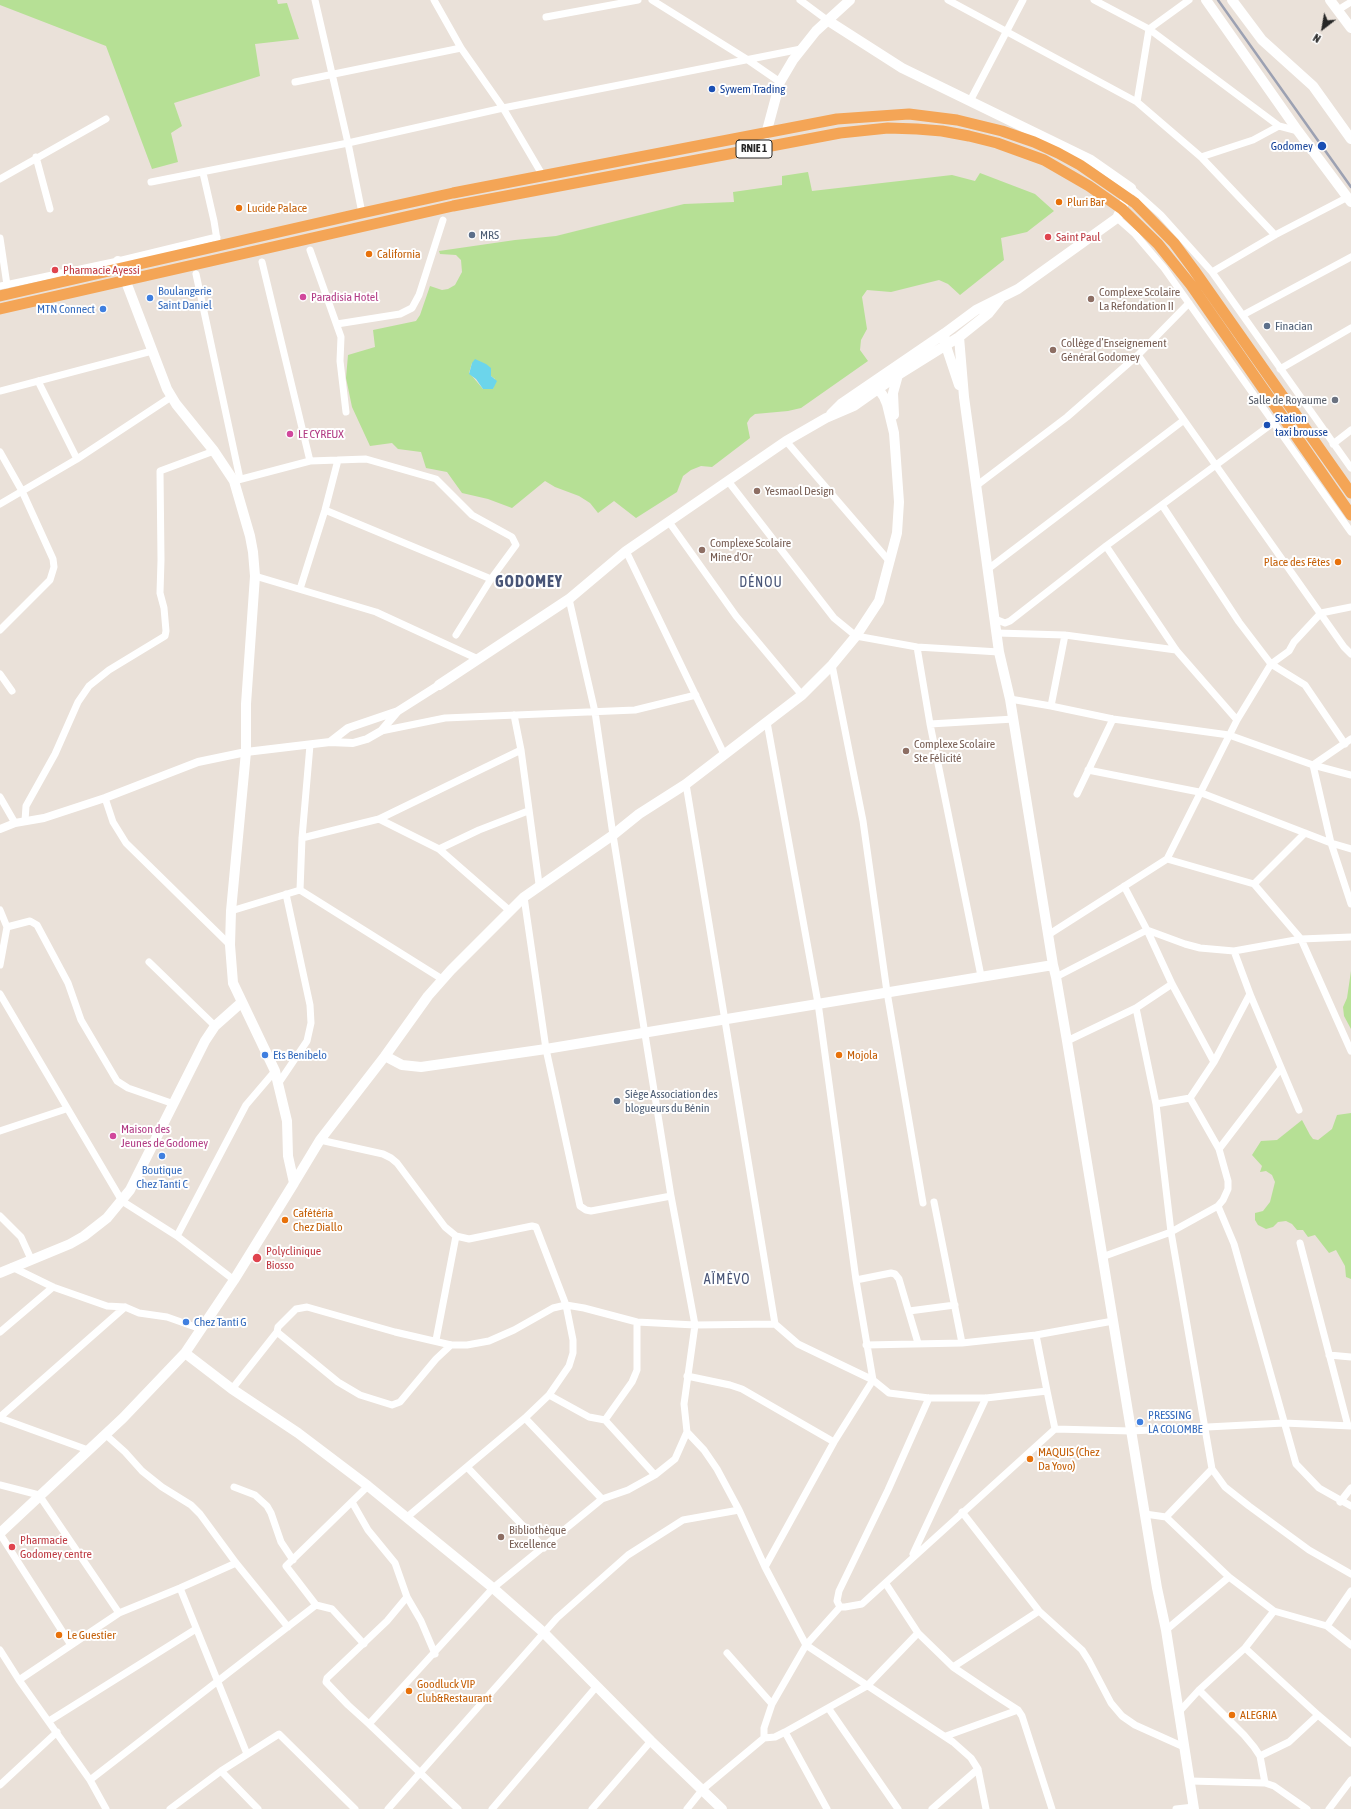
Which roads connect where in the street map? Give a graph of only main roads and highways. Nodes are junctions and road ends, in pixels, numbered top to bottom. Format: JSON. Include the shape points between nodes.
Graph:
{"nodes":[{"id":1,"x":850,"y":0,"type":"edge"},
{"id":2,"x":1206,"y":0,"type":"edge"},
{"id":3,"x":1232,"y":0,"type":"edge"},
{"id":4,"x":1330,"y":0,"type":"edge"},
{"id":5,"x":827,"y":20,"type":"junction"},
{"id":6,"x":1351,"y":28,"type":"edge"},
{"id":7,"x":766,"y":134,"type":"junction"},
{"id":8,"x":1351,"y":139,"type":"edge"},
{"id":9,"x":1129,"y":193,"type":"junction"},
{"id":10,"x":1349,"y":200,"type":"edge"},
{"id":11,"x":1120,"y":214,"type":"junction"},
{"id":12,"x":119,"y":265,"type":"junction"},
{"id":13,"x":126,"y":281,"type":"junction"},
{"id":14,"x":0,"y":296,"type":"edge"},
{"id":15,"x":1003,"y":296,"type":"junction"},
{"id":16,"x":0,"y":309,"type":"edge"},
{"id":17,"x":945,"y":333,"type":"junction"},
{"id":18,"x":959,"y":337,"type":"junction"},
{"id":19,"x":946,"y":346,"type":"junction"},
{"id":20,"x":898,"y":375,"type":"junction"},
{"id":21,"x":881,"y":383,"type":"junction"},
{"id":22,"x":893,"y":393,"type":"junction"},
{"id":23,"x":964,"y":397,"type":"junction"},
{"id":24,"x":894,"y":433,"type":"junction"},
{"id":25,"x":1351,"y":493,"type":"edge"},
{"id":26,"x":1351,"y":515,"type":"edge"},
{"id":27,"x":439,"y":685,"type":"road end"},
{"id":28,"x":1053,"y":965,"type":"junction"},
{"id":29,"x":242,"y":1002,"type":"junction"},
{"id":30,"x":384,"y":1056,"type":"junction"},
{"id":31,"x":294,"y":1183,"type":"junction"},
{"id":32,"x":0,"y":1273,"type":"edge"},
{"id":33,"x":185,"y":1353,"type":"junction"},
{"id":34,"x":0,"y":1533,"type":"edge"},
{"id":35,"x":1194,"y":1808,"type":"edge"},
{"id":36,"x":722,"y":1809,"type":"edge"}],
"edges":[{"from":1,"to":5,"type":"main road"},
{"from":2,"to":10,"type":"main road"},
{"from":3,"to":8,"type":"main road","via":[[1262,40],[1313,86]]},
{"from":4,"to":6,"type":"main road"},
{"from":5,"to":7,"type":"main road","via":[[801,49],[780,82]]},
{"from":5,"to":9,"type":"main road","via":[[902,68],[1084,156],[1111,173]]},
{"from":7,"to":9,"type":"highway","number":"RNIE 1","via":[[862,116],[909,114],[957,120],[980,124],[1034,142]]},
{"from":7,"to":12,"type":"highway","number":"RNIE 1","via":[[217,241]]},
{"from":9,"to":11,"type":"main road"},
{"from":9,"to":25,"type":"highway","number":"RNIE 1","via":[[1135,204],[1160,228],[1185,258]]},
{"from":11,"to":13,"type":"highway","number":"RNIE 1","via":[[1068,172],[1020,151],[969,136],[888,128],[840,133],[411,214]]},
{"from":11,"to":15,"type":"main road","via":[[1018,289]]},
{"from":11,"to":26,"type":"highway","number":"RNIE 1","via":[[1158,244],[1191,285]]},
{"from":12,"to":13,"type":"main road"},
{"from":12,"to":14,"type":"highway","number":"RNIE 1"},
{"from":13,"to":16,"type":"highway","number":"RNIE 1"},
{"from":13,"to":29,"type":"main road","via":[[171,396],[237,480],[254,552],[246,752],[230,945],[233,983]]},
{"from":15,"to":17,"type":"main road","via":[[976,310]]},
{"from":15,"to":18,"type":"main road","via":[[989,313]]},
{"from":17,"to":19,"type":"main road"},
{"from":17,"to":21,"type":"main road"},
{"from":18,"to":19,"type":"main road"},
{"from":18,"to":23,"type":"main road"},
{"from":19,"to":20,"type":"main road"},
{"from":19,"to":23,"type":"main road"},
{"from":20,"to":21,"type":"main road"},
{"from":20,"to":22,"type":"main road"},
{"from":21,"to":22,"type":"main road"},
{"from":21,"to":24,"type":"main road"},
{"from":21,"to":27,"type":"main road","via":[[841,404],[826,418],[786,441],[626,551],[569,599]]},
{"from":22,"to":24,"type":"main road"},
{"from":23,"to":28,"type":"main road","via":[[999,652],[1014,719]]},
{"from":24,"to":30,"type":"main road","via":[[899,502],[897,533],[879,601],[856,636],[832,665],[802,694],[767,722],[686,784],[539,884],[524,897],[442,979]]},
{"from":28,"to":30,"type":"main road","via":[[421,1067],[402,1065]]},
{"from":28,"to":35,"type":"main road"},
{"from":29,"to":31,"type":"main road","via":[[275,1071],[287,1121],[288,1156]]},
{"from":29,"to":32,"type":"main road","via":[[215,1026],[197,1055],[130,1190],[107,1218],[84,1236],[58,1250]]},
{"from":30,"to":31,"type":"main road","via":[[320,1140]]},
{"from":31,"to":33,"type":"main road"},
{"from":33,"to":34,"type":"main road","via":[[106,1435]]},
{"from":33,"to":36,"type":"main road","via":[[368,1486],[493,1588],[543,1632]]}]}
